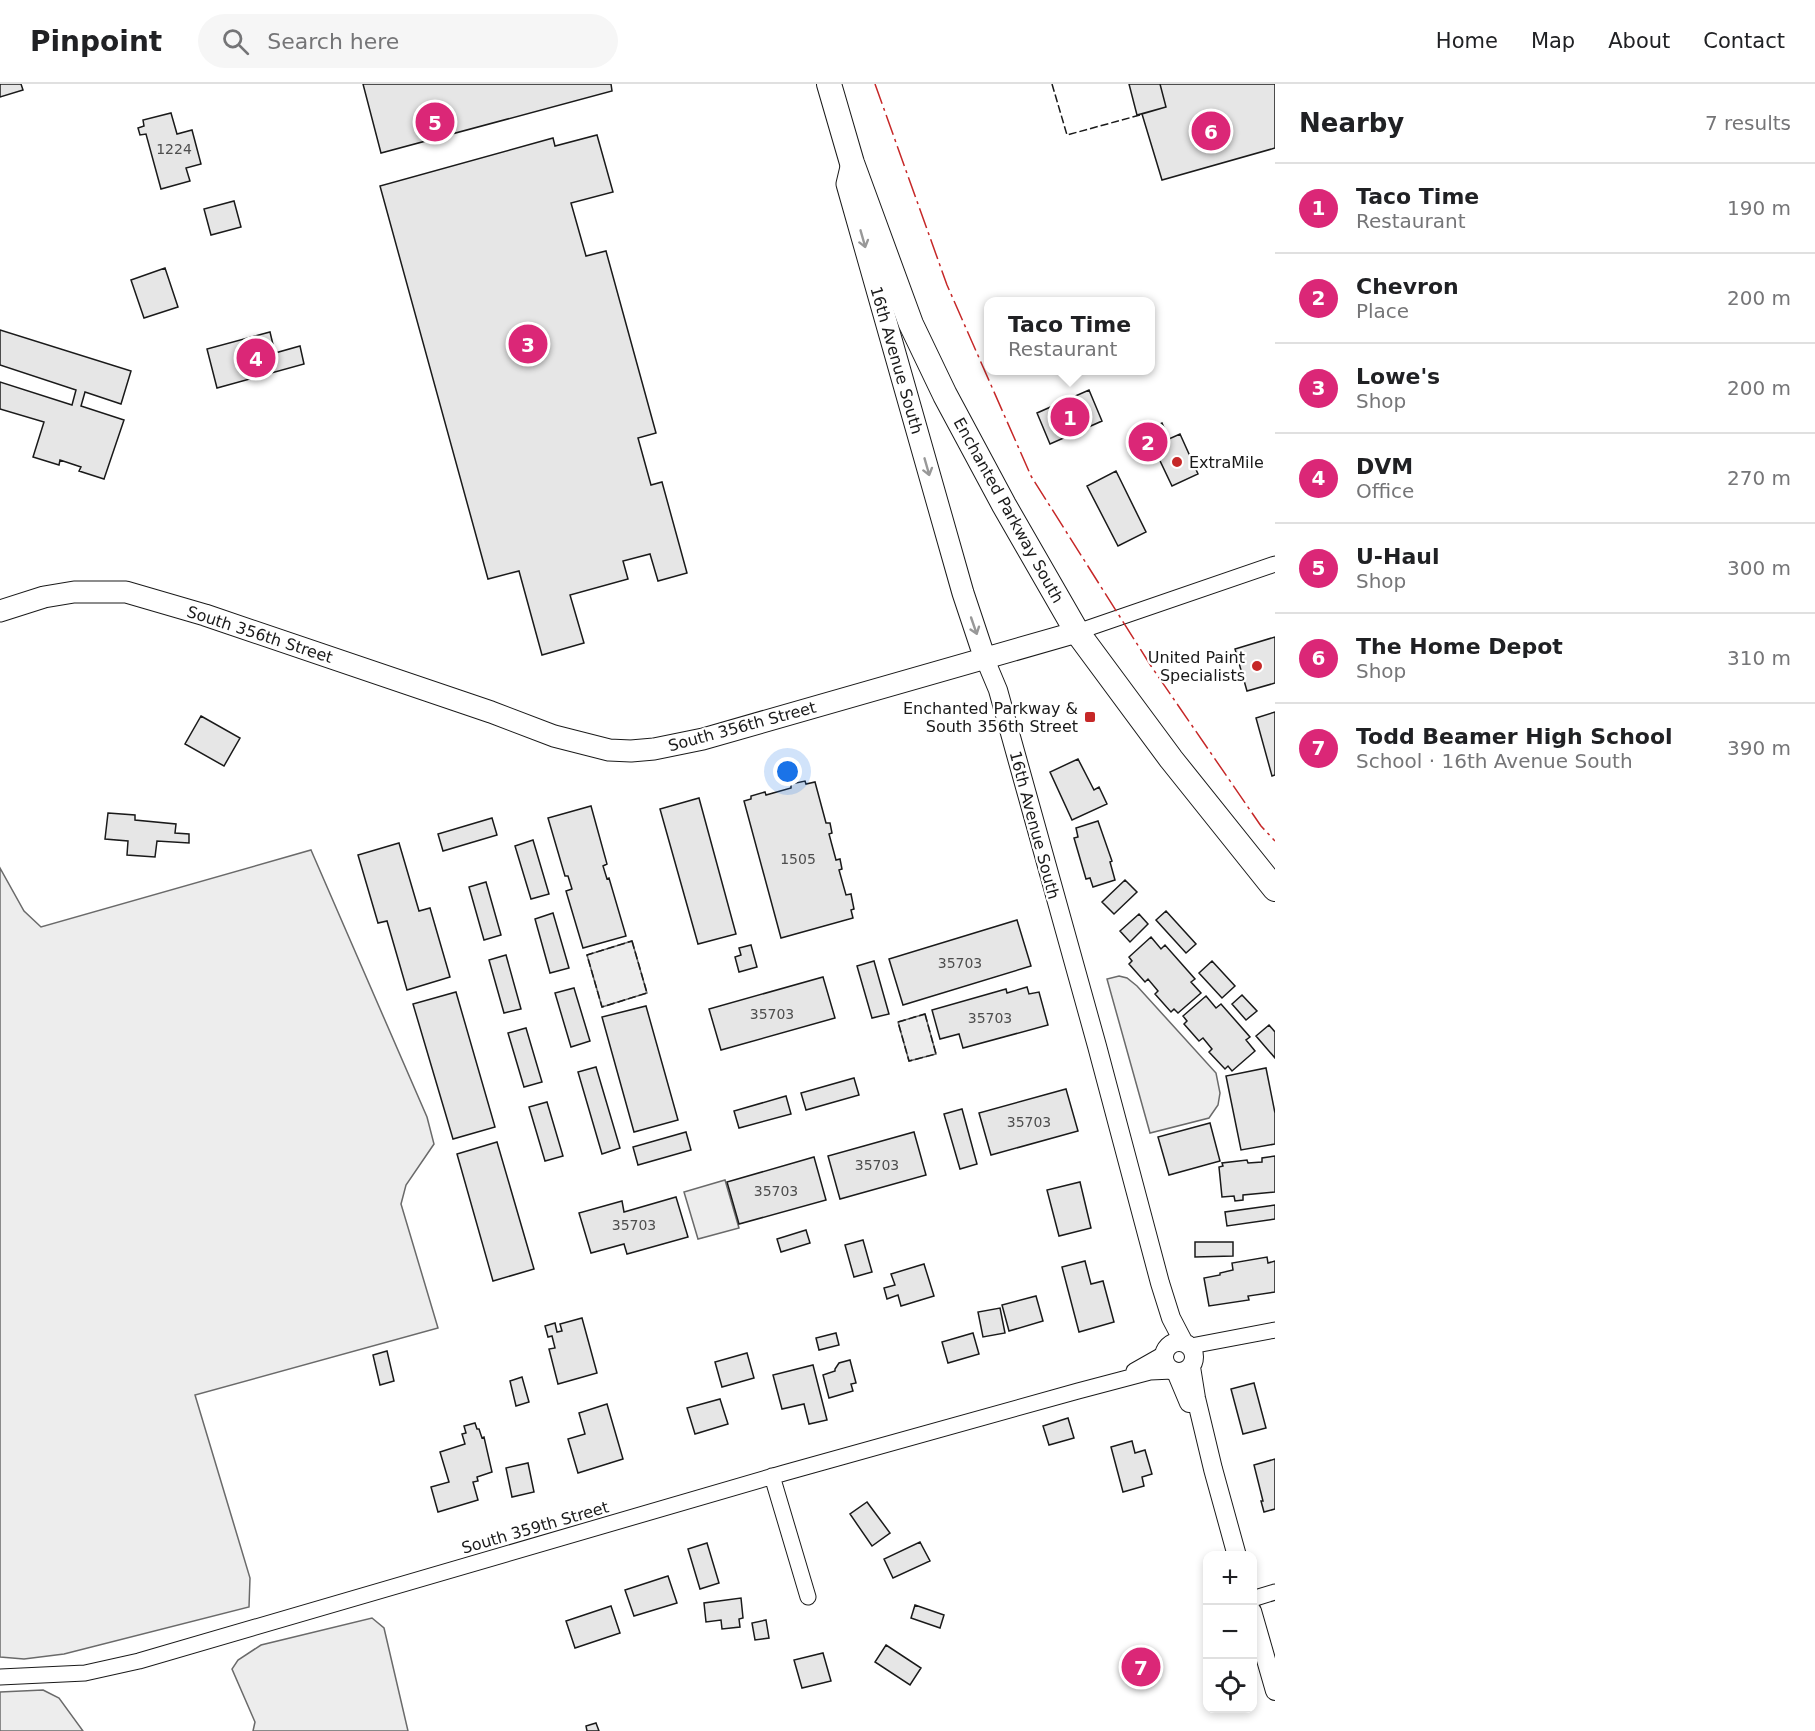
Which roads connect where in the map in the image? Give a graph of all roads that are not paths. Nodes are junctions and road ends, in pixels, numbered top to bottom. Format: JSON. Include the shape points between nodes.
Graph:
{"nodes":[{"id":1,"x":829,"y":84,"type":"edge"},
{"id":2,"x":852,"y":163,"type":"junction"},
{"id":3,"x":1275,"y":564,"type":"edge"},
{"id":4,"x":0,"y":611,"type":"edge"},
{"id":5,"x":1077,"y":632,"type":"junction"},
{"id":6,"x":986,"y":659,"type":"junction"},
{"id":7,"x":1275,"y":889,"type":"edge"},
{"id":8,"x":1275,"y":1330,"type":"edge"},
{"id":9,"x":1180,"y":1357,"type":"junction"},
{"id":10,"x":772,"y":1476,"type":"junction"},
{"id":11,"x":1236,"y":1551,"type":"edge"},
{"id":12,"x":1275,"y":1592,"type":"edge"},
{"id":13,"x":1257,"y":1597,"type":"edge"},
{"id":14,"x":808,"y":1598,"type":"dead end"},
{"id":15,"x":1257,"y":1628,"type":"edge"},
{"id":16,"x":0,"y":1677,"type":"edge"},
{"id":17,"x":1275,"y":1691,"type":"edge"}],
"edges":[{"from":1,"to":2,"type":"main road","name":"Enchanted Parkway South"},
{"from":2,"to":5,"type":"main road","name":"Enchanted Parkway South","via":[[911,324],[945,396]]},
{"from":2,"to":6,"type":"main road","name":"16th Avenue South","one_way":true,"via":[[847,184],[963,593]]},
{"from":3,"to":5,"type":"street","name":"South 356th Street"},
{"from":4,"to":6,"type":"main road","name":"South 356th Street","via":[[74,592],[126,592],[216,618],[554,736],[609,750],[654,749],[703,739]]},
{"from":5,"to":6,"type":"main road","name":"South 356th Street"},
{"from":5,"to":7,"type":"main road","name":"Enchanted Parkway South","via":[[1171,759]]},
{"from":6,"to":9,"type":"street","name":"16th Avenue South","via":[[1097,1046]]},
{"from":8,"to":9,"type":"street","name":"South 359th Street"},
{"from":9,"to":10,"type":"street","name":"South 359th Street","via":[[1078,1391]]},
{"from":9,"to":11,"type":"street","name":"16th Avenue South","via":[[1189,1403],[1213,1469]]},
{"from":10,"to":14,"type":"street"},
{"from":10,"to":16,"type":"street","name":"South 359th Street","via":[[139,1661],[85,1673]]},
{"from":12,"to":13,"type":"street"},
{"from":15,"to":17,"type":"street"}]}
